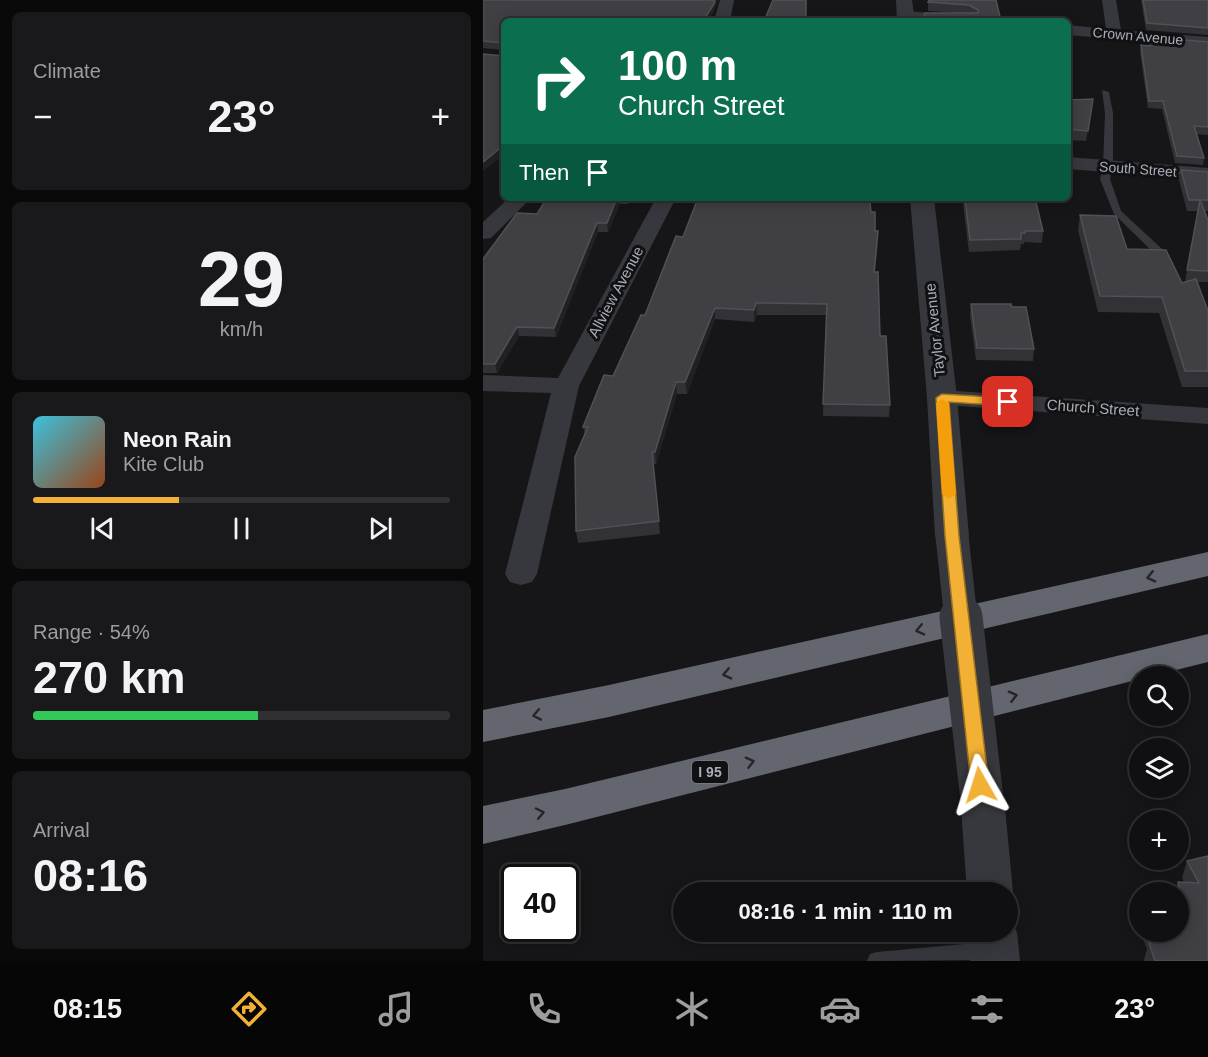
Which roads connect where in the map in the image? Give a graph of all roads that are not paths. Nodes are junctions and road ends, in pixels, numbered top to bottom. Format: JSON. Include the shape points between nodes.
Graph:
{"nodes":[{"id":1,"x":727,"y":0,"type":"edge"},
{"id":2,"x":1109,"y":0,"type":"edge"},
{"id":3,"x":906,"y":12,"type":"edge"},
{"id":4,"x":722,"y":18,"type":"edge"},
{"id":5,"x":947,"y":18,"type":"edge"},
{"id":6,"x":1071,"y":30,"type":"edge"},
{"id":7,"x":1114,"y":34,"type":"junction"},
{"id":8,"x":1208,"y":42,"type":"edge"},
{"id":9,"x":1105,"y":92,"type":"dead end"},
{"id":10,"x":1071,"y":163,"type":"edge"},
{"id":11,"x":1108,"y":166,"type":"junction"},
{"id":12,"x":1208,"y":174,"type":"edge"},
{"id":13,"x":518,"y":201,"type":"edge"},
{"id":14,"x":664,"y":201,"type":"edge"},
{"id":15,"x":922,"y":201,"type":"edge"},
{"id":16,"x":483,"y":233,"type":"edge"},
{"id":17,"x":1158,"y":251,"type":"edge"},
{"id":18,"x":483,"y":382,"type":"edge"},
{"id":19,"x":566,"y":386,"type":"junction"},
{"id":20,"x":942,"y":398,"type":"junction"},
{"id":21,"x":1208,"y":416,"type":"edge"},
{"id":22,"x":1208,"y":564,"type":"edge"},
{"id":23,"x":521,"y":574,"type":"dead end"},
{"id":24,"x":1208,"y":649,"type":"edge"},
{"id":25,"x":483,"y":726,"type":"edge"},
{"id":26,"x":483,"y":825,"type":"edge"},
{"id":27,"x":989,"y":882,"type":"edge"},
{"id":28,"x":994,"y":948,"type":"edge"},
{"id":29,"x":877,"y":961,"type":"edge"}],
"edges":[{"from":1,"to":4,"type":"street"},
{"from":2,"to":7,"type":"street"},
{"from":3,"to":5,"type":"street"},
{"from":6,"to":7,"type":"street","name":"Crown Avenue"},
{"from":7,"to":8,"type":"street","name":"Crown Avenue"},
{"from":9,"to":11,"type":"lane","via":[[1109,113]]},
{"from":10,"to":11,"type":"street","name":"South Street"},
{"from":11,"to":12,"type":"street","name":"South Street"},
{"from":11,"to":17,"type":"lane","via":[[1105,179],[1117,212]]},
{"from":13,"to":16,"type":"street"},
{"from":14,"to":19,"type":"street","name":"Allview Avenue"},
{"from":15,"to":20,"type":"street","name":"Taylor Avenue"},
{"from":18,"to":19,"type":"street"},
{"from":19,"to":23,"type":"street","name":"Allview Avenue"},
{"from":20,"to":21,"type":"street","name":"Church Street"},
{"from":20,"to":27,"type":"street","name":"Taylor Avenue","bridge":true,"via":[[952,536]]},
{"from":22,"to":25,"type":"highway","one_way":true,"via":[[609,701]]},
{"from":26,"to":24,"type":"highway","number":"I 95","one_way":true},
{"from":28,"to":29,"type":"lane"}]}
